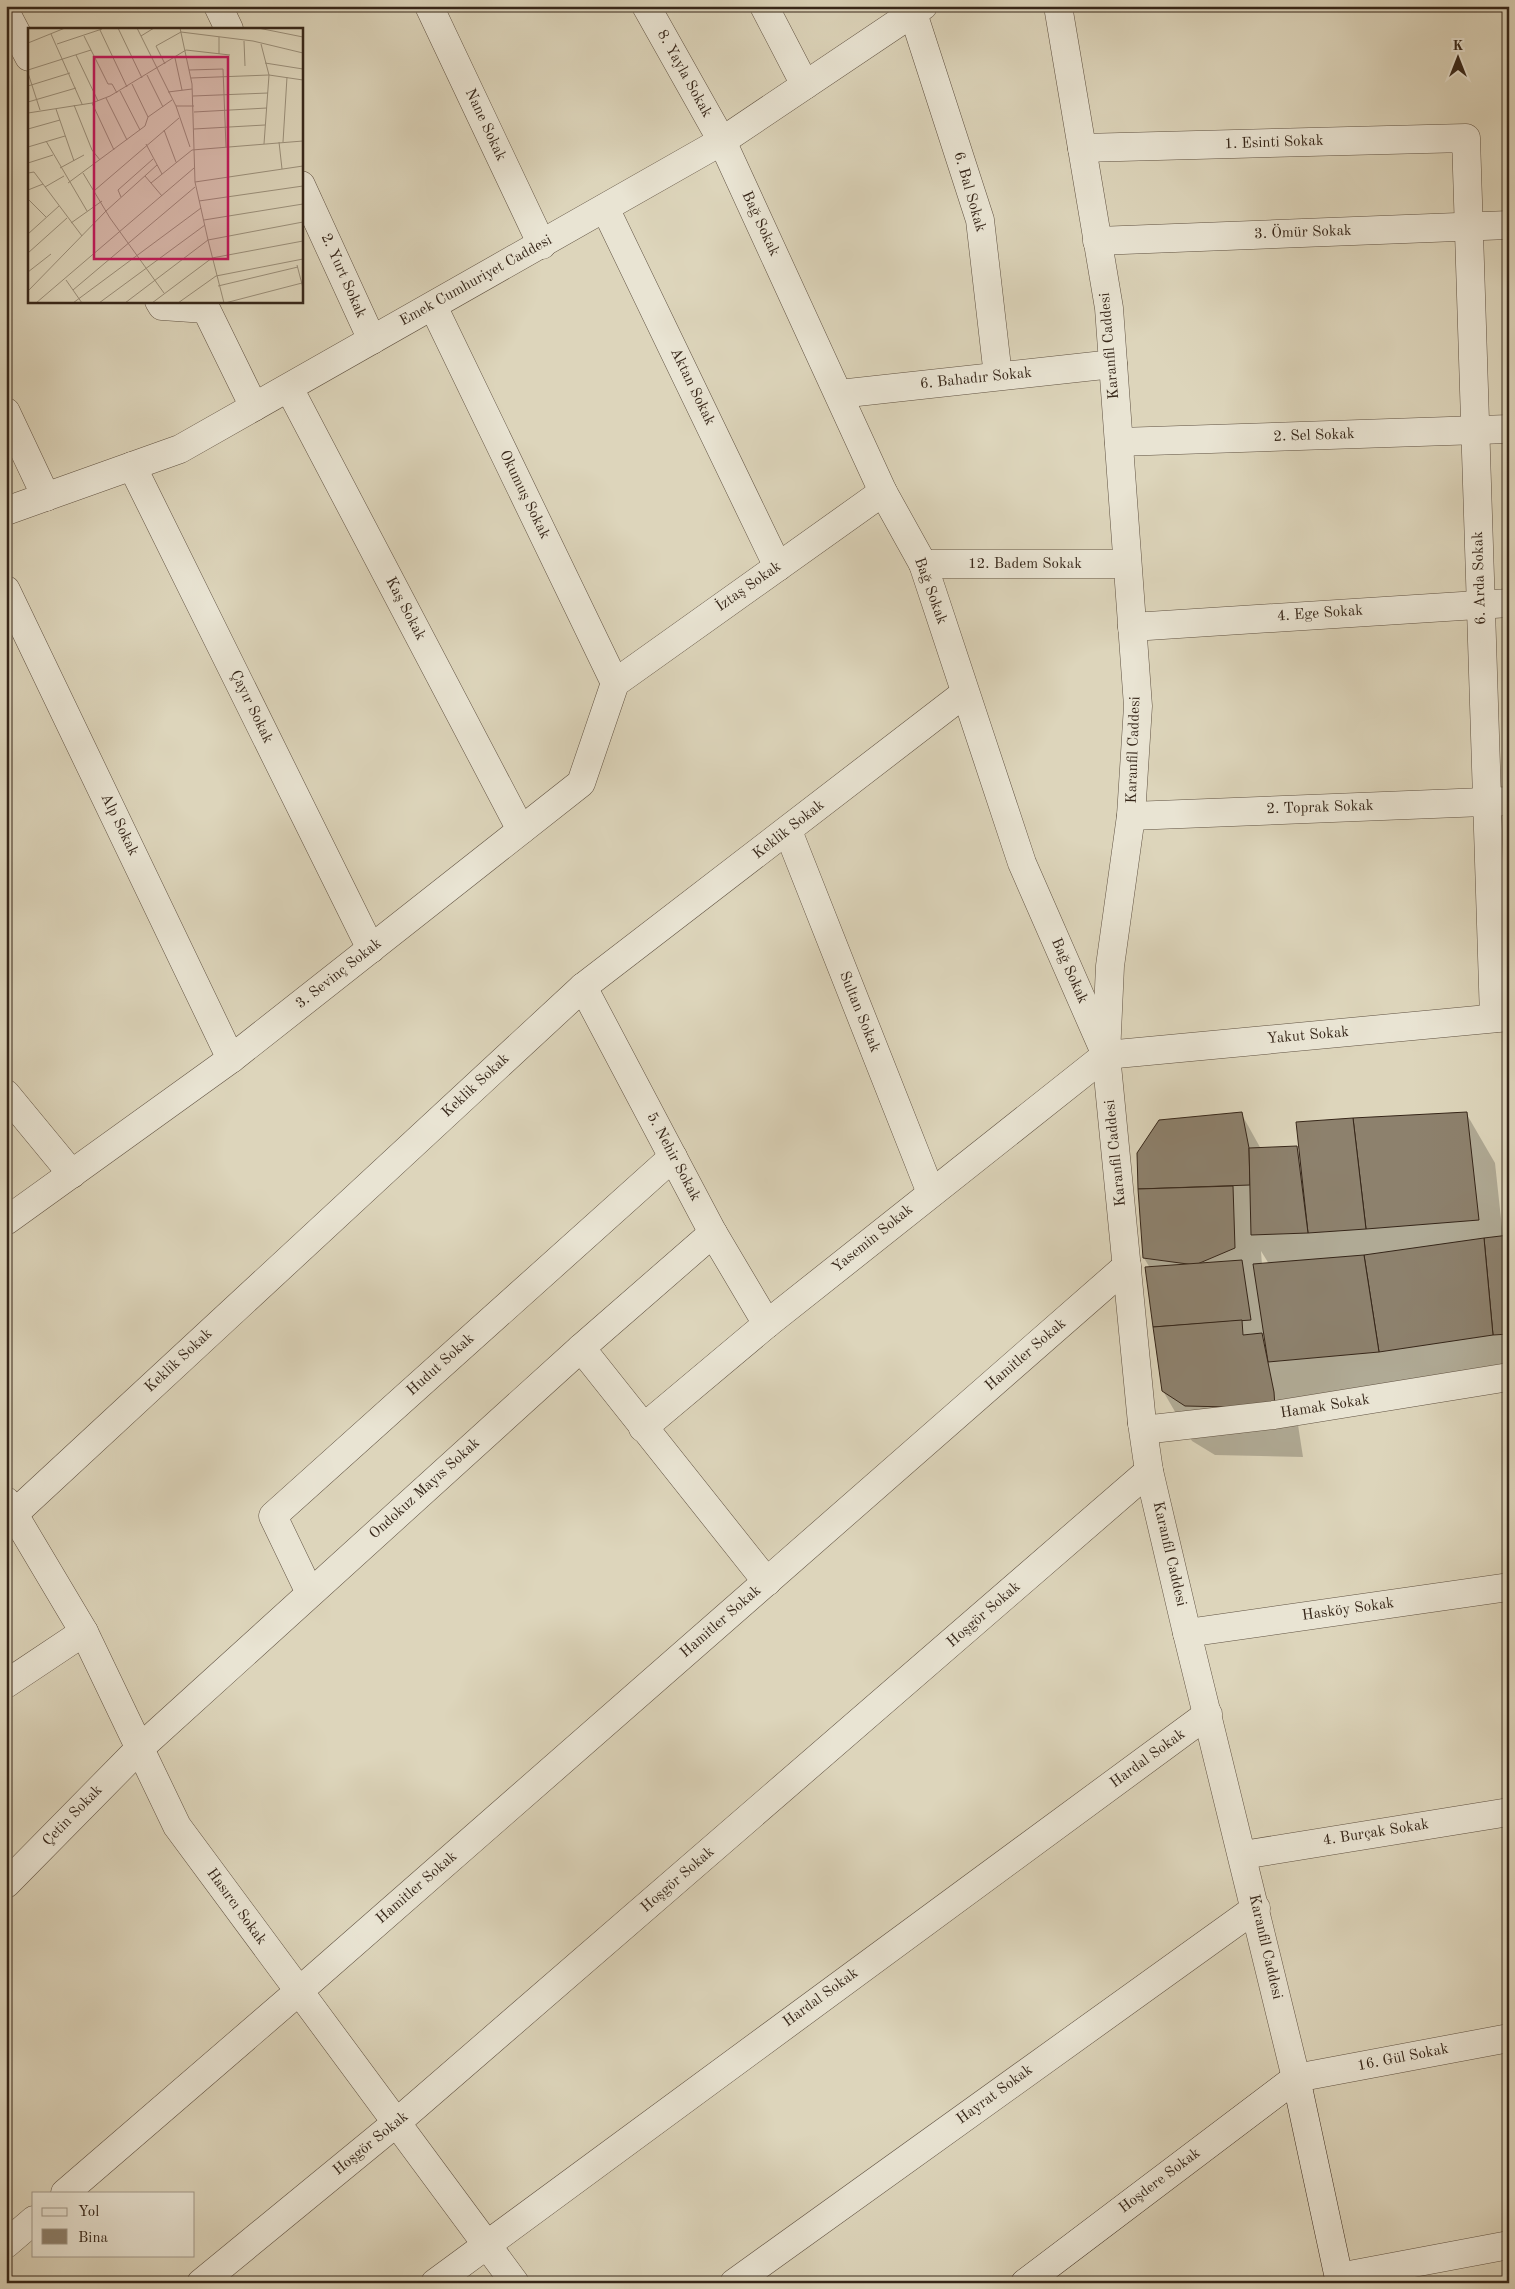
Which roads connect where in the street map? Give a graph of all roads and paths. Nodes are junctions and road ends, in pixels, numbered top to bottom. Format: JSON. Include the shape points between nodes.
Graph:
{"nodes":[{"id":1,"x":218,"y":6,"type":"edge"},
{"id":2,"x":429,"y":6,"type":"edge"},
{"id":3,"x":646,"y":6,"type":"edge"},
{"id":4,"x":764,"y":6,"type":"edge"},
{"id":5,"x":1058,"y":6,"type":"edge"},
{"id":6,"x":918,"y":10,"type":"edge"},
{"id":7,"x":6,"y":13,"type":"edge"},
{"id":8,"x":229,"y":28,"type":"edge"},
{"id":9,"x":28,"y":54,"type":"edge"},
{"id":10,"x":805,"y":86,"type":"junction"},
{"id":11,"x":1466,"y":138,"type":"joint"},
{"id":12,"x":722,"y":141,"type":"junction"},
{"id":13,"x":1082,"y":148,"type":"junction"},
{"id":14,"x":302,"y":187,"type":"edge"},
{"id":15,"x":605,"y":208,"type":"junction"},
{"id":16,"x":1509,"y":225,"type":"edge"},
{"id":17,"x":1469,"y":227,"type":"junction"},
{"id":18,"x":1098,"y":241,"type":"junction"},
{"id":19,"x":542,"y":245,"type":"junction"},
{"id":20,"x":160,"y":302,"type":"edge"},
{"id":21,"x":433,"y":306,"type":"junction"},
{"id":22,"x":372,"y":340,"type":"junction"},
{"id":23,"x":1113,"y":364,"type":"junction"},
{"id":24,"x":998,"y":376,"type":"junction"},
{"id":25,"x":289,"y":388,"type":"junction"},
{"id":26,"x":839,"y":394,"type":"junction"},
{"id":27,"x":254,"y":407,"type":"junction"},
{"id":28,"x":6,"y":412,"type":"edge"},
{"id":29,"x":1509,"y":429,"type":"edge"},
{"id":30,"x":1475,"y":430,"type":"junction"},
{"id":31,"x":1119,"y":442,"type":"junction"},
{"id":32,"x":132,"y":466,"type":"junction"},
{"id":33,"x":883,"y":492,"type":"junction"},
{"id":34,"x":46,"y":497,"type":"junction"},
{"id":35,"x":6,"y":511,"type":"edge"},
{"id":36,"x":923,"y":564,"type":"junction"},
{"id":37,"x":1127,"y":564,"type":"junction"},
{"id":38,"x":778,"y":566,"type":"junction"},
{"id":39,"x":6,"y":590,"type":"edge"},
{"id":40,"x":1509,"y":603,"type":"edge"},
{"id":41,"x":1481,"y":604,"type":"junction"},
{"id":42,"x":1132,"y":627,"type":"junction"},
{"id":43,"x":615,"y":683,"type":"junction"},
{"id":44,"x":965,"y":693,"type":"junction"},
{"id":45,"x":1498,"y":801,"type":"edge"},
{"id":46,"x":1131,"y":816,"type":"junction"},
{"id":47,"x":522,"y":830,"type":"junction"},
{"id":48,"x":788,"y":831,"type":"junction"},
{"id":49,"x":371,"y":949,"type":"junction"},
{"id":50,"x":583,"y":988,"type":"junction"},
{"id":51,"x":1502,"y":1017,"type":"edge"},
{"id":52,"x":1106,"y":1055,"type":"junction"},
{"id":53,"x":231,"y":1059,"type":"junction"},
{"id":54,"x":6,"y":1094,"type":"edge"},
{"id":55,"x":673,"y":1157,"type":"junction"},
{"id":56,"x":72,"y":1174,"type":"junction"},
{"id":57,"x":931,"y":1193,"type":"junction"},
{"id":58,"x":6,"y":1220,"type":"edge"},
{"id":59,"x":713,"y":1232,"type":"junction"},
{"id":60,"x":1127,"y":1266,"type":"junction"},
{"id":61,"x":766,"y":1324,"type":"junction"},
{"id":62,"x":581,"y":1348,"type":"junction"},
{"id":63,"x":1509,"y":1377,"type":"edge"},
{"id":64,"x":1142,"y":1423,"type":"junction"},
{"id":65,"x":644,"y":1428,"type":"junction"},
{"id":66,"x":1150,"y":1471,"type":"junction"},
{"id":67,"x":11,"y":1507,"type":"edge"},
{"id":68,"x":766,"y":1582,"type":"junction"},
{"id":69,"x":1509,"y":1587,"type":"edge"},
{"id":70,"x":310,"y":1593,"type":"junction"},
{"id":71,"x":84,"y":1632,"type":"junction"},
{"id":72,"x":1187,"y":1633,"type":"junction"},
{"id":73,"x":6,"y":1684,"type":"edge"},
{"id":74,"x":1208,"y":1714,"type":"junction"},
{"id":75,"x":140,"y":1748,"type":"junction"},
{"id":76,"x":1509,"y":1812,"type":"edge"},
{"id":77,"x":1243,"y":1855,"type":"junction"},
{"id":78,"x":6,"y":1884,"type":"edge"},
{"id":79,"x":1256,"y":1908,"type":"junction"},
{"id":80,"x":298,"y":1992,"type":"junction"},
{"id":81,"x":1509,"y":2038,"type":"edge"},
{"id":82,"x":1296,"y":2078,"type":"junction"},
{"id":83,"x":396,"y":2124,"type":"junction"},
{"id":84,"x":66,"y":2192,"type":"edge"},
{"id":85,"x":32,"y":2222,"type":"edge"},
{"id":86,"x":6,"y":2244,"type":"edge"},
{"id":87,"x":486,"y":2245,"type":"junction"},
{"id":88,"x":1509,"y":2245,"type":"edge"},
{"id":89,"x":1337,"y":2281,"type":"edge"},
{"id":90,"x":201,"y":2283,"type":"edge"},
{"id":91,"x":435,"y":2283,"type":"edge"},
{"id":92,"x":514,"y":2283,"type":"edge"},
{"id":93,"x":734,"y":2283,"type":"edge"},
{"id":94,"x":1025,"y":2283,"type":"edge"}],
"edges":[{"from":1,"to":8,"type":"street"},
{"from":2,"to":19,"type":"street","name":"Nane Sokak"},
{"from":3,"to":12,"type":"street","name":"8. Yayla Sokak"},
{"from":4,"to":10,"type":"street"},
{"from":5,"to":13,"type":"street","name":"Karanfil Caddesi"},
{"from":6,"to":10,"type":"street","name":"Emek Cumhuriyet Caddesi"},
{"from":6,"to":24,"type":"street","name":"6. Bal Sokak","via":[[980,220]]},
{"from":7,"to":9,"type":"street"},
{"from":10,"to":12,"type":"street","name":"Emek Cumhuriyet Caddesi"},
{"from":11,"to":13,"type":"street","name":"1. Esinti Sokak"},
{"from":11,"to":17,"type":"street","name":"6. Arda Sokak"},
{"from":12,"to":15,"type":"street","name":"Emek Cumhuriyet Caddesi"},
{"from":12,"to":26,"type":"street","name":"Bağ Sokak"},
{"from":13,"to":18,"type":"street","name":"Karanfil Caddesi"},
{"from":14,"to":22,"type":"street","name":"2. Yurt Sokak"},
{"from":15,"to":19,"type":"street","name":"Emek Cumhuriyet Caddesi"},
{"from":15,"to":38,"type":"street","name":"Aktan Sokak"},
{"from":16,"to":17,"type":"street","name":"3. Ömür Sokak"},
{"from":17,"to":18,"type":"street","name":"3. Ömür Sokak"},
{"from":17,"to":30,"type":"street","name":"6. Arda Sokak"},
{"from":18,"to":23,"type":"street","name":"Karanfil Caddesi","via":[[1109,308]]},
{"from":19,"to":21,"type":"street","name":"Emek Cumhuriyet Caddesi"},
{"from":20,"to":27,"type":"street","via":[[162,306],[206,309]]},
{"from":21,"to":22,"type":"street","name":"Emek Cumhuriyet Caddesi"},
{"from":21,"to":43,"type":"street","name":"Okumuş Sokak"},
{"from":22,"to":25,"type":"street","name":"Emek Cumhuriyet Caddesi"},
{"from":23,"to":24,"type":"street","name":"6. Bahadır Sokak"},
{"from":23,"to":31,"type":"street","name":"Karanfil Caddesi"},
{"from":24,"to":26,"type":"street","name":"6. Bahadır Sokak"},
{"from":25,"to":27,"type":"street","name":"Emek Cumhuriyet Caddesi"},
{"from":25,"to":47,"type":"street","name":"Kaş Sokak"},
{"from":26,"to":33,"type":"street","name":"Bağ Sokak"},
{"from":27,"to":32,"type":"street","name":"Emek Cumhuriyet Caddesi","via":[[180,449]]},
{"from":28,"to":34,"type":"street"},
{"from":29,"to":30,"type":"street","name":"2. Sel Sokak"},
{"from":30,"to":31,"type":"street","name":"2. Sel Sokak"},
{"from":30,"to":41,"type":"street","name":"6. Arda Sokak"},
{"from":31,"to":37,"type":"street","name":"Karanfil Caddesi"},
{"from":32,"to":34,"type":"street","name":"Emek Cumhuriyet Caddesi"},
{"from":32,"to":49,"type":"street","name":"Çayır Sokak"},
{"from":33,"to":36,"type":"street","name":"Bağ Sokak"},
{"from":33,"to":38,"type":"street","name":"İztaş Sokak"},
{"from":34,"to":35,"type":"street","name":"Emek Cumhuriyet Caddesi"},
{"from":36,"to":37,"type":"street","name":"12. Badem Sokak"},
{"from":36,"to":44,"type":"street","name":"Bağ Sokak"},
{"from":37,"to":42,"type":"street","name":"Karanfil Caddesi"},
{"from":38,"to":43,"type":"street","name":"İztaş Sokak"},
{"from":39,"to":53,"type":"street","name":"Alp Sokak"},
{"from":40,"to":41,"type":"street","name":"4. Ege Sokak"},
{"from":41,"to":42,"type":"street","name":"4. Ege Sokak"},
{"from":41,"to":45,"type":"street","name":"6. Arda Sokak"},
{"from":42,"to":46,"type":"street","name":"Karanfil Caddesi","via":[[1138,706]]},
{"from":43,"to":47,"type":"street","name":"3. Sevinç Sokak","via":[[581,783]]},
{"from":44,"to":48,"type":"street","name":"Keklik Sokak"},
{"from":44,"to":52,"type":"street","name":"Bağ Sokak","via":[[1022,863]]},
{"from":45,"to":46,"type":"street","name":"2. Toprak Sokak"},
{"from":45,"to":51,"type":"street","name":"6. Arda Sokak"},
{"from":46,"to":52,"type":"street","name":"Karanfil Caddesi","via":[[1110,966]]},
{"from":47,"to":49,"type":"street","name":"3. Sevinç Sokak"},
{"from":48,"to":50,"type":"street","name":"Keklik Sokak"},
{"from":48,"to":57,"type":"street","name":"Sultan Sokak"},
{"from":49,"to":53,"type":"street","name":"3. Sevinç Sokak"},
{"from":50,"to":55,"type":"street","name":"5. Nehir Sokak"},
{"from":50,"to":67,"type":"street","name":"Keklik Sokak"},
{"from":51,"to":52,"type":"street","name":"Yakut Sokak"},
{"from":52,"to":57,"type":"street","name":"Yasemin Sokak"},
{"from":52,"to":60,"type":"street","name":"Karanfil Caddesi"},
{"from":53,"to":56,"type":"street","name":"3. Sevinç Sokak"},
{"from":54,"to":56,"type":"street"},
{"from":55,"to":59,"type":"street","name":"5. Nehir Sokak"},
{"from":55,"to":70,"type":"street","name":"Hudut Sokak","via":[[273,1516]]},
{"from":56,"to":58,"type":"street","name":"3. Sevinç Sokak"},
{"from":57,"to":61,"type":"street","name":"Yasemin Sokak"},
{"from":59,"to":61,"type":"street","name":"5. Nehir Sokak"},
{"from":59,"to":62,"type":"street","name":"Ondokuz Mayıs Sokak"},
{"from":60,"to":64,"type":"street","name":"Karanfil Caddesi"},
{"from":60,"to":68,"type":"street","name":"Hamitler Sokak"},
{"from":61,"to":65,"type":"street","name":"Yasemin Sokak"},
{"from":62,"to":65,"type":"street","name":"Hamitler Sokak"},
{"from":62,"to":70,"type":"street","name":"Ondokuz Mayıs Sokak"},
{"from":63,"to":64,"type":"street","name":"Hamak Sokak","via":[[1274,1415],[1152,1429]]},
{"from":64,"to":66,"type":"street","name":"Karanfil Caddesi"},
{"from":65,"to":68,"type":"street","name":"Hamitler Sokak"},
{"from":66,"to":72,"type":"street","name":"Karanfil Caddesi"},
{"from":66,"to":83,"type":"street","name":"Hoşgör Sokak"},
{"from":67,"to":71,"type":"street","name":"Hasırcı Sokak"},
{"from":68,"to":80,"type":"street","name":"Hamitler Sokak"},
{"from":69,"to":72,"type":"street","name":"Hasköy Sokak"},
{"from":70,"to":75,"type":"street","name":"Ondokuz Mayıs Sokak"},
{"from":71,"to":73,"type":"street"},
{"from":71,"to":75,"type":"street","name":"Hasırcı Sokak"},
{"from":72,"to":74,"type":"street","name":"Karanfil Caddesi"},
{"from":74,"to":77,"type":"street","name":"Karanfil Caddesi"},
{"from":74,"to":87,"type":"street","name":"Hardal Sokak"},
{"from":75,"to":78,"type":"street","name":"Çetin Sokak"},
{"from":75,"to":80,"type":"street","name":"Hasırcı Sokak","via":[[177,1826]]},
{"from":76,"to":77,"type":"street","name":"4. Burçak Sokak"},
{"from":77,"to":79,"type":"street","name":"Karanfil Caddesi"},
{"from":79,"to":82,"type":"street","name":"Karanfil Caddesi"},
{"from":79,"to":93,"type":"street","name":"Hayrat Sokak"},
{"from":80,"to":83,"type":"street","name":"Hasırcı Sokak"},
{"from":80,"to":84,"type":"street","name":"Hamitler Sokak"},
{"from":81,"to":82,"type":"street","name":"16. Gül Sokak"},
{"from":82,"to":89,"type":"street","name":"Karanfil Caddesi"},
{"from":82,"to":94,"type":"street","name":"Hoşdere Sokak"},
{"from":83,"to":87,"type":"street","name":"Hasırcı Sokak"},
{"from":83,"to":90,"type":"street","name":"Hoşgör Sokak"},
{"from":85,"to":86,"type":"street"},
{"from":87,"to":91,"type":"street","name":"Hardal Sokak"},
{"from":87,"to":92,"type":"street","name":"Hasırcı Sokak"},
{"from":88,"to":89,"type":"street"}]}
